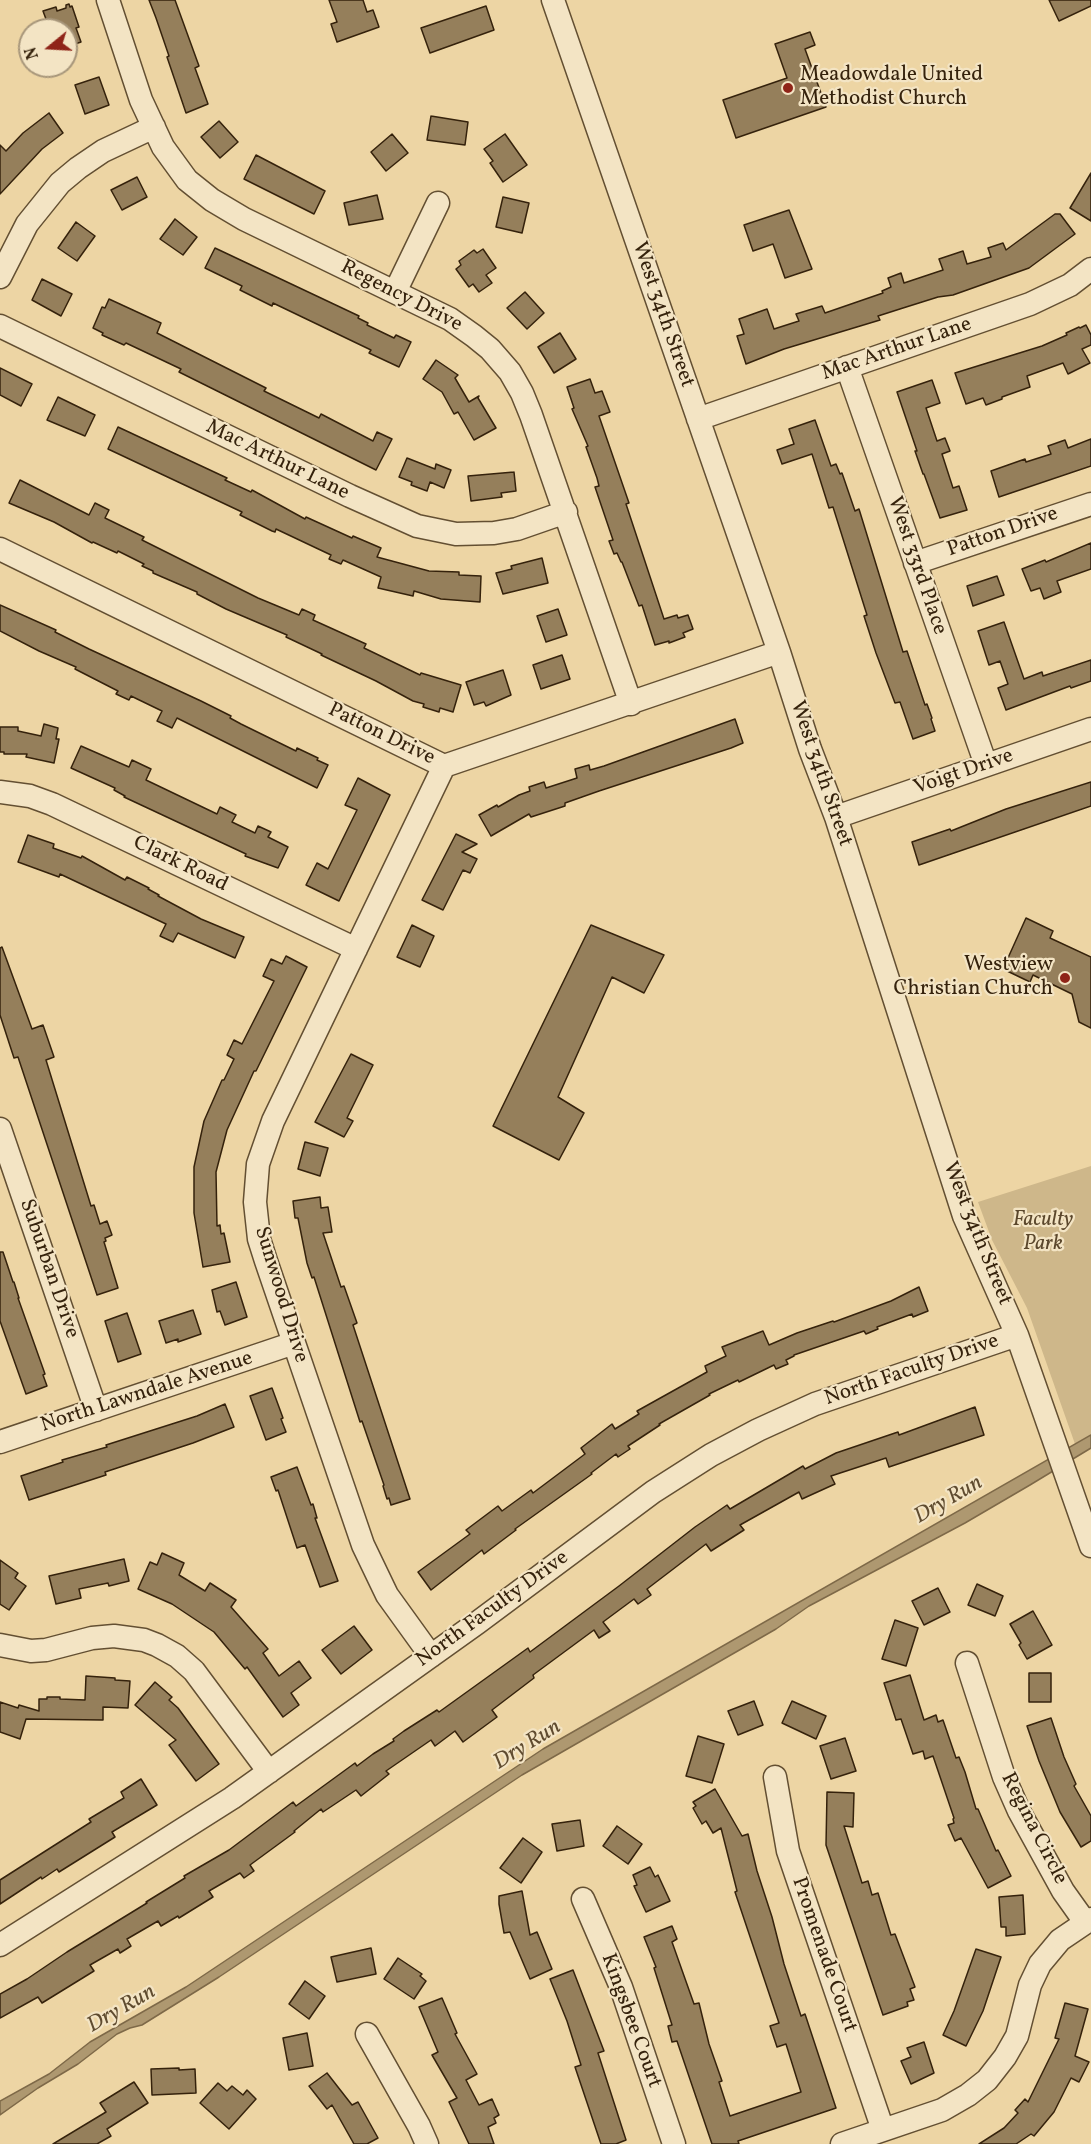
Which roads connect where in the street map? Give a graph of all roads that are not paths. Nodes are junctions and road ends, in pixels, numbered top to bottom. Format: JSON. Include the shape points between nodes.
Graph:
{"nodes":[{"id":1,"x":108,"y":0,"type":"edge"},
{"id":2,"x":553,"y":0,"type":"edge"},
{"id":3,"x":154,"y":128,"type":"junction"},
{"id":4,"x":438,"y":203,"type":"dead end"},
{"id":5,"x":1091,"y":269,"type":"edge"},
{"id":6,"x":0,"y":277,"type":"edge"},
{"id":7,"x":395,"y":292,"type":"junction"},
{"id":8,"x":0,"y":326,"type":"edge"},
{"id":9,"x":848,"y":367,"type":"junction"},
{"id":10,"x":698,"y":419,"type":"junction"},
{"id":11,"x":1091,"y":504,"type":"edge"},
{"id":12,"x":566,"y":512,"type":"junction"},
{"id":13,"x":0,"y":549,"type":"edge"},
{"id":14,"x":915,"y":563,"type":"junction"},
{"id":15,"x":779,"y":652,"type":"junction"},
{"id":16,"x":631,"y":704,"type":"junction"},
{"id":17,"x":1091,"y":729,"type":"edge"},
{"id":18,"x":986,"y":765,"type":"junction"},
{"id":19,"x":444,"y":766,"type":"junction"},
{"id":20,"x":0,"y":792,"type":"edge"},
{"id":21,"x":836,"y":817,"type":"junction"},
{"id":22,"x":357,"y":949,"type":"junction"},
{"id":23,"x":0,"y":1129,"type":"edge"},
{"id":24,"x":1017,"y":1335,"type":"junction"},
{"id":25,"x":294,"y":1343,"type":"junction"},
{"id":26,"x":96,"y":1410,"type":"junction"},
{"id":27,"x":0,"y":1442,"type":"edge"},
{"id":28,"x":1091,"y":1546,"type":"edge"},
{"id":29,"x":0,"y":1645,"type":"edge"},
{"id":30,"x":431,"y":1656,"type":"junction"},
{"id":31,"x":967,"y":1663,"type":"dead end"},
{"id":32,"x":269,"y":1772,"type":"junction"},
{"id":33,"x":775,"y":1777,"type":"dead end"},
{"id":34,"x":583,"y":1899,"type":"dead end"},
{"id":35,"x":1088,"y":1921,"type":"edge"},
{"id":36,"x":0,"y":1945,"type":"edge"},
{"id":37,"x":367,"y":2034,"type":"dead end"},
{"id":38,"x":883,"y":2130,"type":"junction"},
{"id":39,"x":427,"y":2144,"type":"edge"},
{"id":40,"x":674,"y":2144,"type":"edge"},
{"id":41,"x":842,"y":2144,"type":"edge"}],
"edges":[{"from":1,"to":3,"type":"street","name":"Regency Drive"},
{"from":2,"to":10,"type":"street","name":"West 34th Street"},
{"from":3,"to":6,"type":"street","via":[[103,151],[60,183],[27,224]]},
{"from":3,"to":7,"type":"street","name":"Regency Drive","via":[[182,174],[218,204]]},
{"from":4,"to":7,"type":"street"},
{"from":5,"to":9,"type":"street","name":"Mac Arthur Lane","via":[[1037,302]]},
{"from":7,"to":12,"type":"street","name":"Regency Drive","via":[[468,331],[515,379]]},
{"from":8,"to":12,"type":"street","name":"Mac Arthur Lane","via":[[417,526],[456,534],[494,533]]},
{"from":9,"to":10,"type":"street","name":"Mac Arthur Lane"},
{"from":9,"to":14,"type":"street","name":"West 33rd Place"},
{"from":10,"to":15,"type":"street","name":"West 34th Street"},
{"from":11,"to":14,"type":"street","name":"Patton Drive"},
{"from":12,"to":16,"type":"street","name":"Regency Drive"},
{"from":13,"to":19,"type":"street","name":"Patton Drive"},
{"from":14,"to":18,"type":"street","name":"West 33rd Place"},
{"from":15,"to":16,"type":"street","name":"Patton Drive"},
{"from":15,"to":21,"type":"street","name":"West 34th Street"},
{"from":16,"to":19,"type":"street","name":"Patton Drive"},
{"from":17,"to":18,"type":"street","name":"Voigt Drive"},
{"from":18,"to":21,"type":"street","name":"Voigt Drive"},
{"from":19,"to":22,"type":"street","name":"Sunwood Drive"},
{"from":20,"to":22,"type":"street","name":"Clark Road","via":[[30,796],[59,807]]},
{"from":21,"to":24,"type":"street","name":"West 34th Street","via":[[964,1216]]},
{"from":22,"to":25,"type":"street","name":"Sunwood Drive","via":[[273,1121],[258,1164],[255,1202],[259,1239]]},
{"from":23,"to":26,"type":"street","name":"Suburban Drive"},
{"from":24,"to":28,"type":"street","name":"West 34th Street"},
{"from":24,"to":30,"type":"street","name":"North Faculty Drive","via":[[836,1396],[732,1444],[653,1492]]},
{"from":25,"to":26,"type":"street","name":"North Lawndale Avenue"},
{"from":25,"to":30,"type":"street","name":"Sunwood Drive","via":[[372,1566],[391,1601]]},
{"from":26,"to":27,"type":"street","name":"North Lawndale Avenue"},
{"from":29,"to":32,"type":"street","via":[[46,1650],[114,1636],[157,1645],[194,1671]]},
{"from":30,"to":32,"type":"street","name":"North Faculty Drive"},
{"from":31,"to":35,"type":"street","name":"Regina Circle","via":[[1019,1811],[1063,1891]]},
{"from":32,"to":36,"type":"street","name":"North Faculty Drive"},
{"from":33,"to":38,"type":"street","name":"Promenade Court","via":[[788,1851]]},
{"from":34,"to":40,"type":"street","name":"Kingsbee Court","via":[[621,1987]]},
{"from":35,"to":38,"type":"street","via":[[1060,1940],[1040,1964],[1030,1985],[1017,2036],[987,2080],[949,2106]]},
{"from":37,"to":39,"type":"street"},
{"from":38,"to":41,"type":"street"}]}
